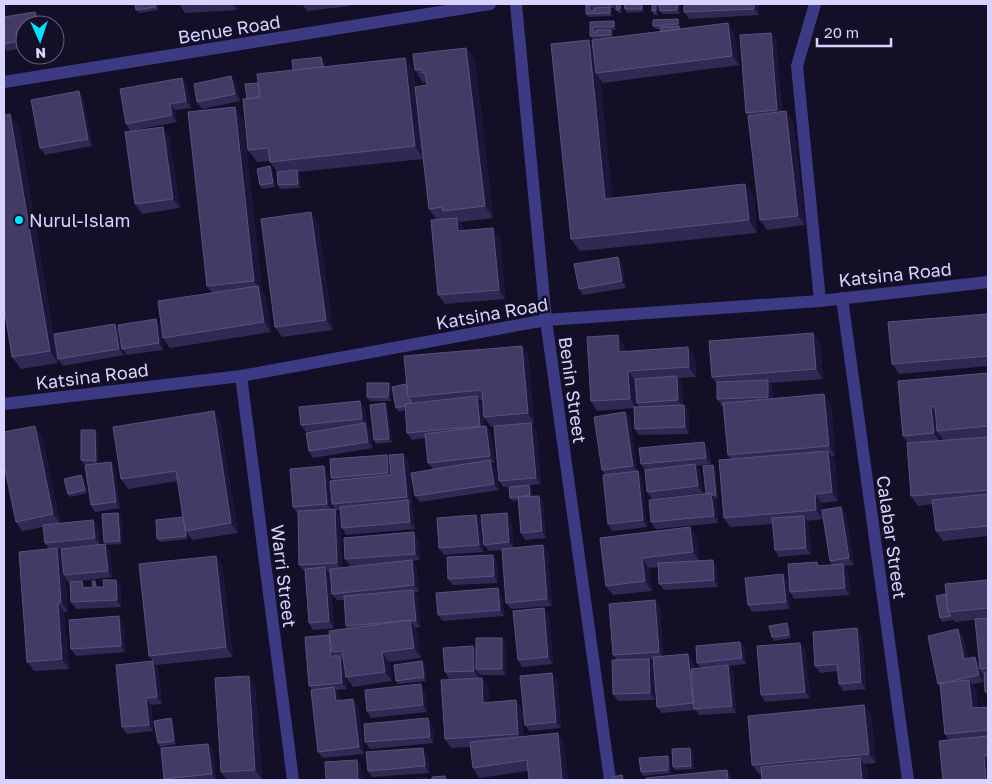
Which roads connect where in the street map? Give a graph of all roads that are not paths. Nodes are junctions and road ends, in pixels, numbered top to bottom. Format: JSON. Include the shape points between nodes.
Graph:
{"nodes":[{"id":1,"x":490,"y":4,"type":"edge"},
{"id":2,"x":516,"y":4,"type":"edge"},
{"id":3,"x":815,"y":4,"type":"edge"},
{"id":4,"x":4,"y":82,"type":"edge"},
{"id":5,"x":988,"y":282,"type":"edge"},
{"id":6,"x":842,"y":298,"type":"junction"},
{"id":7,"x":820,"y":301,"type":"junction"},
{"id":8,"x":546,"y":320,"type":"junction"},
{"id":9,"x":241,"y":376,"type":"junction"},
{"id":10,"x":4,"y":404,"type":"edge"},
{"id":11,"x":293,"y":780,"type":"edge"},
{"id":12,"x":610,"y":780,"type":"edge"},
{"id":13,"x":908,"y":780,"type":"edge"}],
"edges":[{"from":1,"to":4,"type":"street","name":"Benue Road"},
{"from":2,"to":8,"type":"street","name":"Benin Street"},
{"from":3,"to":7,"type":"street","via":[[797,66]]},
{"from":5,"to":6,"type":"street","name":"Katsina Road"},
{"from":6,"to":7,"type":"street","name":"Katsina Road"},
{"from":6,"to":13,"type":"street","name":"Calabar Street"},
{"from":7,"to":8,"type":"street","name":"Katsina Road"},
{"from":8,"to":9,"type":"street","name":"Katsina Road"},
{"from":8,"to":12,"type":"street","name":"Benin Street"},
{"from":9,"to":10,"type":"street","name":"Katsina Road"},
{"from":9,"to":11,"type":"street","name":"Warri Street"}]}
